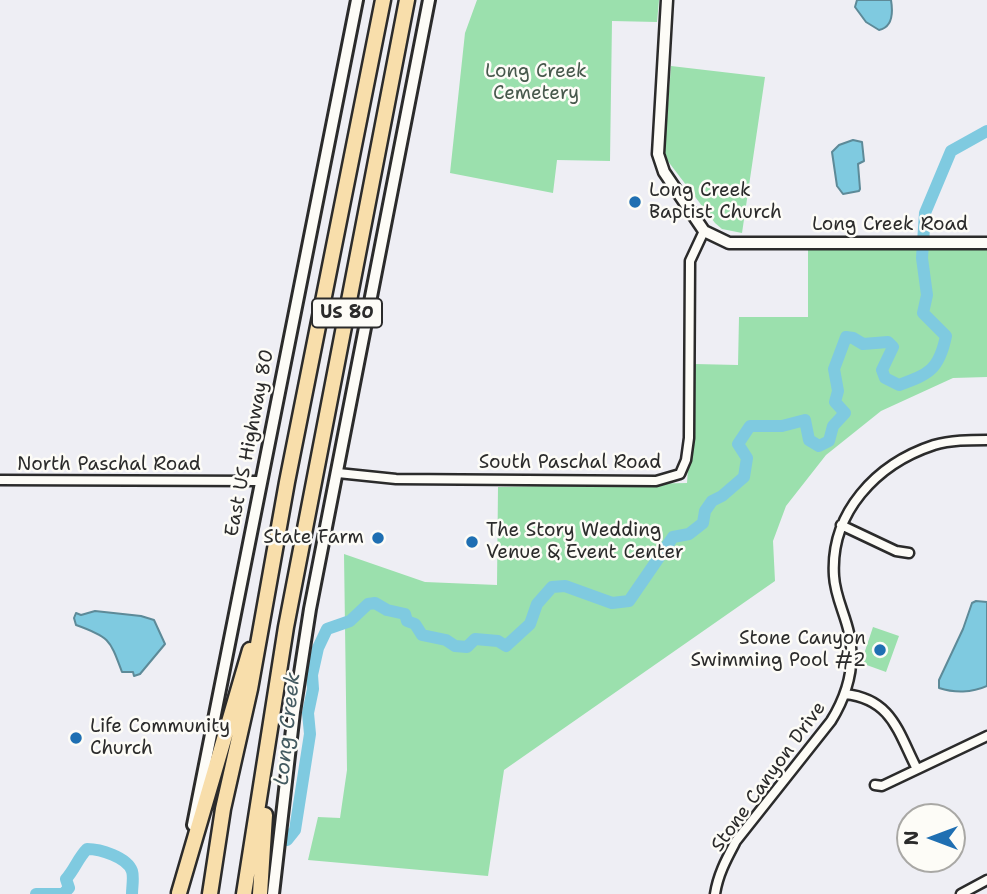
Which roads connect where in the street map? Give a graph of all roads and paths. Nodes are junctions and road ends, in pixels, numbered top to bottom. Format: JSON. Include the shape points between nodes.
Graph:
{"nodes":[{"id":1,"x":357,"y":0,"type":"edge"},
{"id":2,"x":383,"y":0,"type":"edge"},
{"id":3,"x":407,"y":0,"type":"edge"},
{"id":4,"x":429,"y":0,"type":"edge"},
{"id":5,"x":667,"y":0,"type":"edge"},
{"id":6,"x":704,"y":231,"type":"junction"},
{"id":7,"x":987,"y":243,"type":"edge"},
{"id":8,"x":987,"y":440,"type":"edge"},
{"id":9,"x":338,"y":473,"type":"junction"},
{"id":10,"x":0,"y":480,"type":"edge"},
{"id":11,"x":260,"y":481,"type":"junction"},
{"id":12,"x":841,"y":525,"type":"junction"},
{"id":13,"x":909,"y":553,"type":"dead end"},
{"id":14,"x":261,"y":622,"type":"junction"},
{"id":15,"x":286,"y":627,"type":"junction"},
{"id":16,"x":845,"y":694,"type":"junction"},
{"id":17,"x":987,"y":736,"type":"edge"},
{"id":18,"x":917,"y":769,"type":"junction"},
{"id":19,"x":875,"y":785,"type":"dead end"},
{"id":20,"x":987,"y":880,"type":"edge"},
{"id":21,"x":179,"y":893,"type":"edge"},
{"id":22,"x":210,"y":894,"type":"edge"},
{"id":23,"x":244,"y":894,"type":"edge"},
{"id":24,"x":260,"y":894,"type":"edge"},
{"id":25,"x":273,"y":894,"type":"edge"},
{"id":26,"x":715,"y":894,"type":"edge"},
{"id":27,"x":961,"y":894,"type":"edge"}],
"edges":[{"from":1,"to":11,"type":"main road","name":"East US Highway 80"},
{"from":2,"to":14,"type":"highway","number":"US 80"},
{"from":3,"to":15,"type":"highway","number":"US 80"},
{"from":4,"to":9,"type":"main road"},
{"from":5,"to":6,"type":"street","via":[[658,154],[664,172]]},
{"from":6,"to":7,"type":"street","name":"Long Creek Road","via":[[729,243]]},
{"from":6,"to":9,"type":"street","name":"South Paschal Road","via":[[690,261],[689,438],[680,474],[656,481],[396,479]]},
{"from":8,"to":12,"type":"street","name":"Stone Canyon Drive","via":[[934,445],[909,456],[868,483]]},
{"from":9,"to":25,"type":"main road","via":[[294,712]]},
{"from":10,"to":11,"type":"street","name":"North Paschal Road"},
{"from":11,"to":21,"type":"main road","name":"East US Highway 80"},
{"from":12,"to":13,"type":"street"},
{"from":12,"to":16,"type":"street","name":"Stone Canyon Drive","via":[[834,577],[850,635]]},
{"from":14,"to":21,"type":"highway"},
{"from":14,"to":22,"type":"highway","number":"US 80"},
{"from":15,"to":23,"type":"highway","number":"US 80"},
{"from":15,"to":24,"type":"highway"},
{"from":16,"to":18,"type":"street","via":[[880,705]]},
{"from":16,"to":26,"type":"street","name":"Stone Canyon Drive","via":[[831,721],[736,841]]},
{"from":17,"to":18,"type":"street"},
{"from":18,"to":19,"type":"street"},
{"from":20,"to":27,"type":"street"}]}
